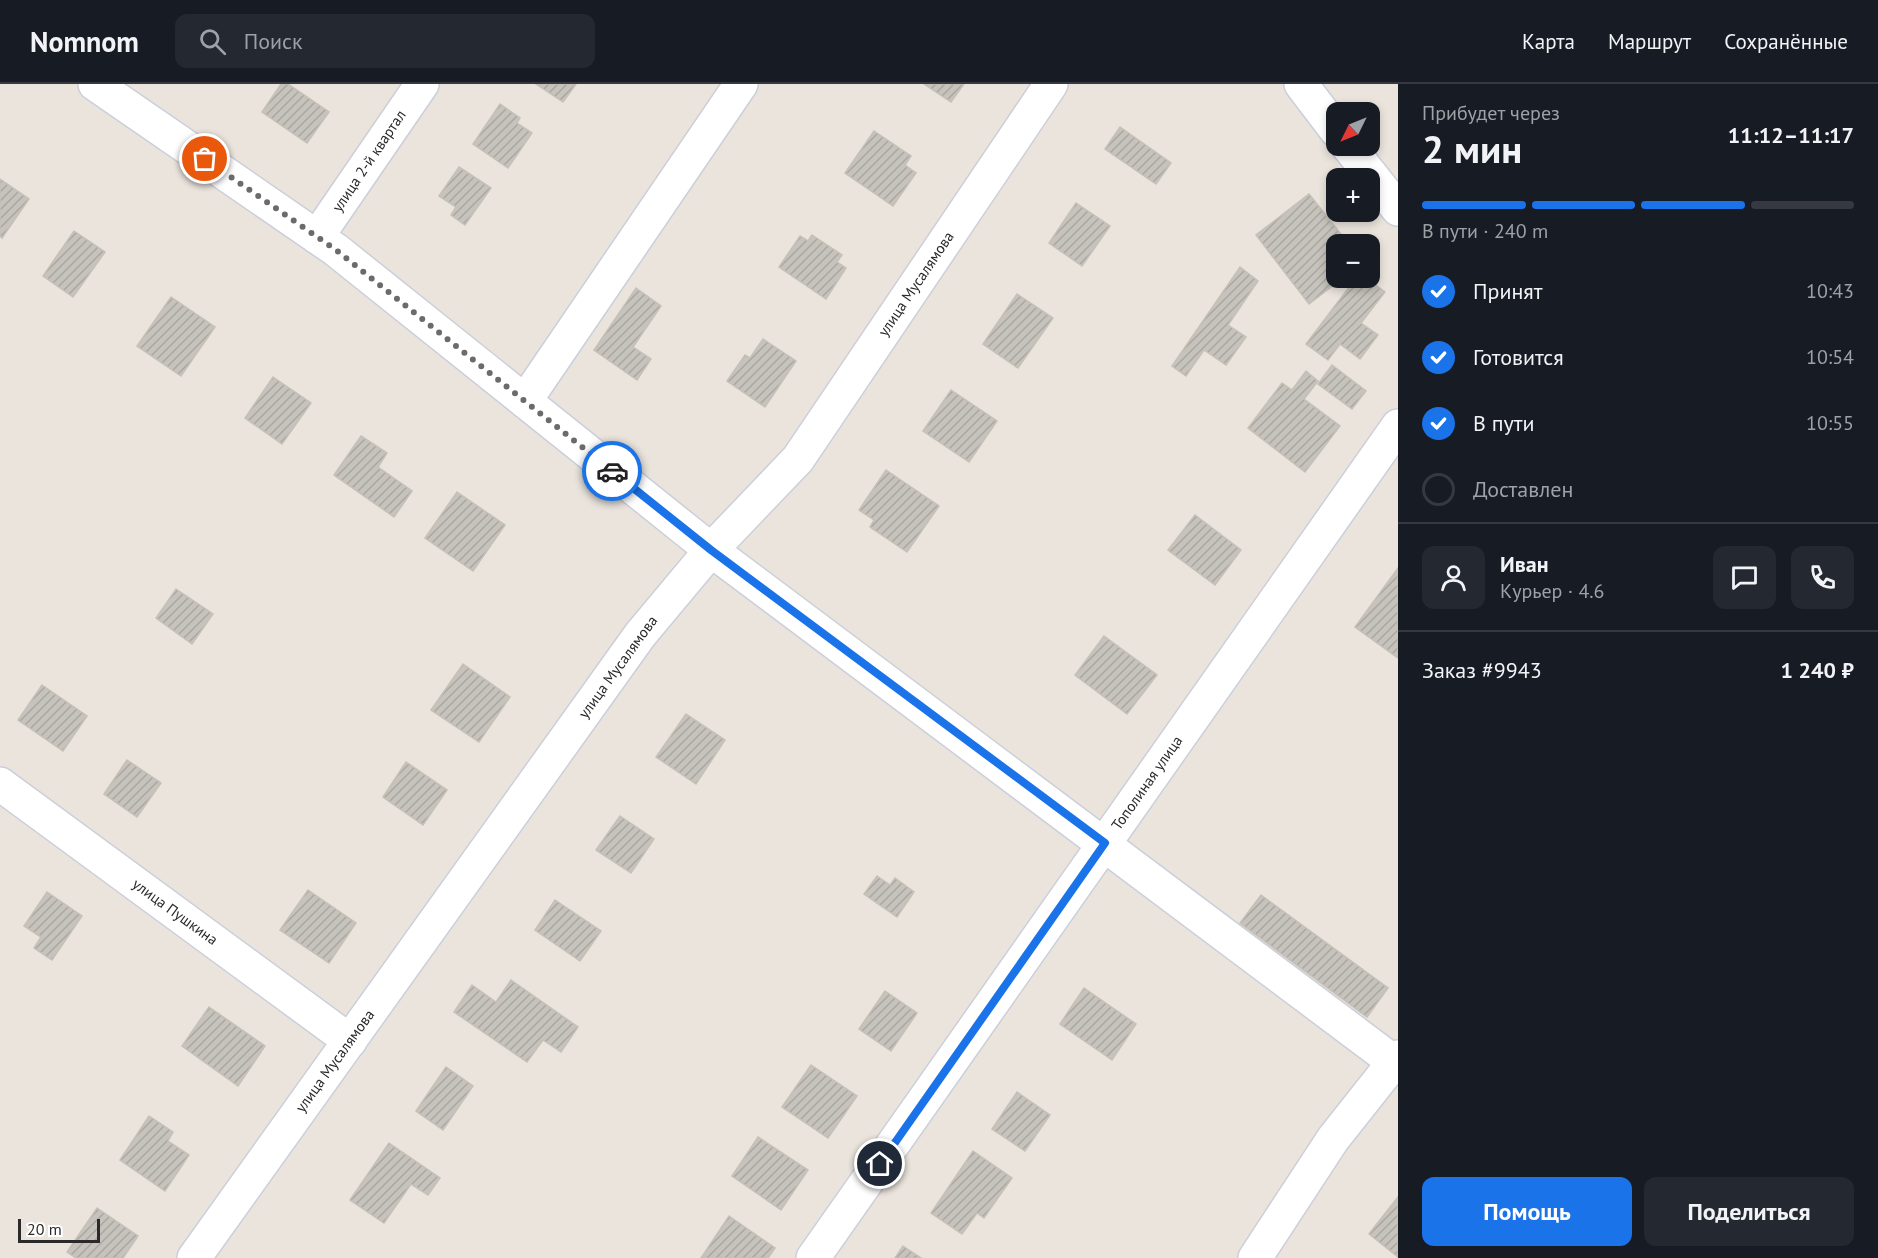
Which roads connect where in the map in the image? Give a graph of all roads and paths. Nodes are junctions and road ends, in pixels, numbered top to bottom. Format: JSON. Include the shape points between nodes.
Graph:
{"nodes":[{"id":1,"x":422,"y":84,"type":"edge"},
{"id":2,"x":741,"y":84,"type":"edge"},
{"id":3,"x":1051,"y":84,"type":"edge"},
{"id":4,"x":1301,"y":84,"type":"edge"},
{"id":5,"x":108,"y":88,"type":"edge"},
{"id":6,"x":1326,"y":117,"type":"edge"},
{"id":7,"x":1356,"y":156,"type":"edge"},
{"id":8,"x":1398,"y":209,"type":"edge"},
{"id":9,"x":317,"y":237,"type":"junction"},
{"id":10,"x":525,"y":401,"type":"junction"},
{"id":11,"x":1398,"y":426,"type":"edge"},
{"id":12,"x":711,"y":550,"type":"junction"},
{"id":13,"x":0,"y":784,"type":"edge"},
{"id":14,"x":1105,"y":843,"type":"junction"},
{"id":15,"x":350,"y":1041,"type":"junction"},
{"id":16,"x":1396,"y":1059,"type":"edge"},
{"id":17,"x":194,"y":1258,"type":"edge"},
{"id":18,"x":813,"y":1258,"type":"edge"},
{"id":19,"x":1255,"y":1258,"type":"edge"}],
"edges":[{"from":1,"to":9,"type":"street","name":"улица 2-й квартал"},
{"from":2,"to":10,"type":"street"},
{"from":3,"to":12,"type":"street","name":"улица Мусалямова","via":[[798,459]]},
{"from":4,"to":6,"type":"street"},
{"from":5,"to":9,"type":"street"},
{"from":7,"to":8,"type":"street"},
{"from":9,"to":10,"type":"street"},
{"from":10,"to":12,"type":"street"},
{"from":11,"to":14,"type":"street","name":"Тополиная улица"},
{"from":12,"to":14,"type":"street"},
{"from":12,"to":15,"type":"street","name":"улица Мусалямова","via":[[640,635]]},
{"from":13,"to":15,"type":"street","name":"улица Пушкина"},
{"from":14,"to":16,"type":"street"},
{"from":14,"to":18,"type":"street","name":"Тополиная улица"},
{"from":15,"to":17,"type":"street","name":"улица Мусалямова"},
{"from":16,"to":19,"type":"street","via":[[1333,1138]]}]}
